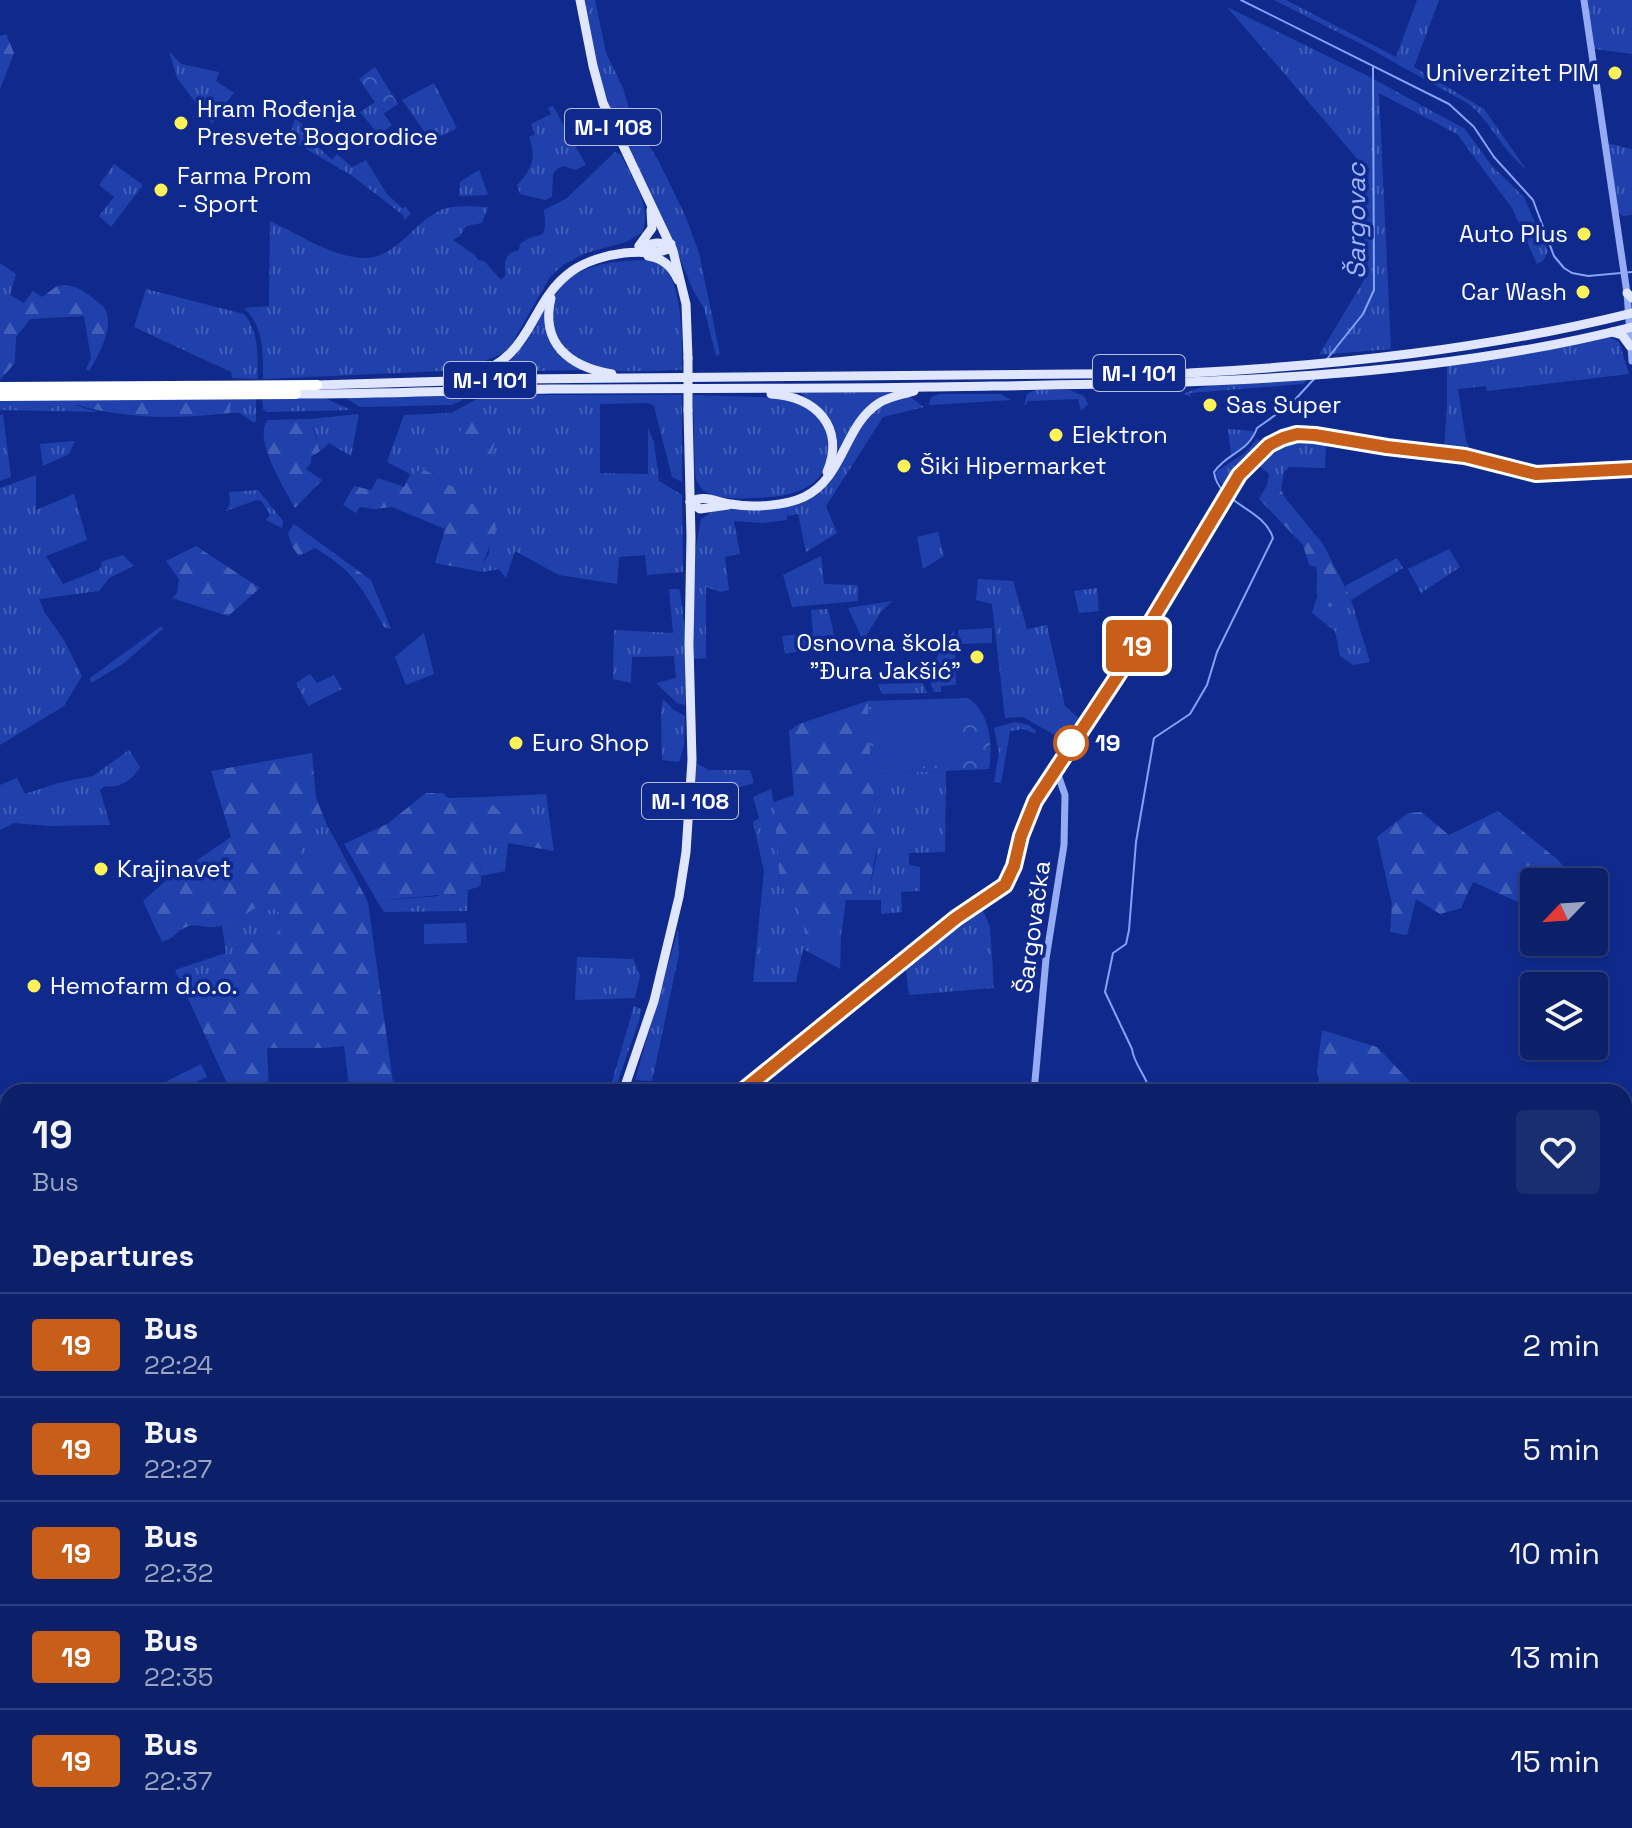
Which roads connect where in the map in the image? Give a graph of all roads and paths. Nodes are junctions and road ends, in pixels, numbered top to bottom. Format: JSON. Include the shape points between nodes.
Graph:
{"nodes":[{"id":1,"x":580,"y":0,"type":"edge"},
{"id":2,"x":1584,"y":0,"type":"edge"},
{"id":3,"x":642,"y":184,"type":"junction"},
{"id":4,"x":639,"y":246,"type":"junction"},
{"id":5,"x":671,"y":246,"type":"junction"},
{"id":6,"x":626,"y":253,"type":"junction"},
{"id":7,"x":553,"y":292,"type":"junction"},
{"id":8,"x":684,"y":295,"type":"junction"},
{"id":9,"x":1629,"y":298,"type":"edge"},
{"id":10,"x":1630,"y":314,"type":"edge"},
{"id":11,"x":1610,"y":318,"type":"junction"},
{"id":12,"x":1631,"y":327,"type":"edge"},
{"id":13,"x":1612,"y":332,"type":"junction"},
{"id":14,"x":1631,"y":343,"type":"edge"},
{"id":15,"x":1632,"y":361,"type":"edge"},
{"id":16,"x":663,"y":377,"type":"junction"},
{"id":17,"x":412,"y":383,"type":"junction"},
{"id":18,"x":317,"y":385,"type":"joint"},
{"id":19,"x":0,"y":387,"type":"edge"},
{"id":20,"x":927,"y":387,"type":"junction"},
{"id":21,"x":267,"y":389,"type":"junction"},
{"id":22,"x":704,"y":389,"type":"junction"},
{"id":23,"x":249,"y":390,"type":"junction"},
{"id":24,"x":296,"y":394,"type":"joint"},
{"id":25,"x":0,"y":396,"type":"edge"},
{"id":26,"x":1629,"y":470,"type":"edge"},
{"id":27,"x":689,"y":474,"type":"junction"},
{"id":28,"x":815,"y":489,"type":"junction"},
{"id":29,"x":690,"y":502,"type":"junction"},
{"id":30,"x":711,"y":504,"type":"junction"},
{"id":31,"x":691,"y":537,"type":"junction"},
{"id":32,"x":626,"y":1084,"type":"edge"},
{"id":33,"x":1035,"y":1084,"type":"edge"}],
"edges":[{"from":1,"to":3,"type":"main road","number":"M-I 108","via":[[601,97]]},
{"from":2,"to":9,"type":"street"},
{"from":3,"to":4,"type":"main road","via":[[652,228]]},
{"from":3,"to":5,"type":"main road","number":"M-I 108"},
{"from":4,"to":5,"type":"main road"},
{"from":4,"to":6,"type":"main road"},
{"from":5,"to":6,"type":"main road","via":[[653,253]]},
{"from":5,"to":8,"type":"main road","number":"M-I 108"},
{"from":6,"to":7,"type":"main road","via":[[571,271]]},
{"from":6,"to":8,"type":"main road","via":[[668,264]]},
{"from":7,"to":16,"type":"main road","via":[[549,330],[567,356],[591,370]]},
{"from":7,"to":17,"type":"main road","via":[[515,349],[498,364],[467,377]]},
{"from":8,"to":27,"type":"main road","number":"M-I 108","bridge":true},
{"from":9,"to":10,"type":"street"},
{"from":9,"to":11,"type":"street","via":[[1623,312]]},
{"from":10,"to":11,"type":"main road","number":"M-I 101"},
{"from":10,"to":12,"type":"street"},
{"from":11,"to":16,"type":"main road","number":"M-I 101","via":[[1472,347],[1278,368]]},
{"from":12,"to":13,"type":"main road","number":"M-I 101"},
{"from":12,"to":14,"type":"street"},
{"from":13,"to":14,"type":"main road"},
{"from":13,"to":20,"type":"main road","number":"M-I 101","via":[[1369,371],[1084,386]]},
{"from":14,"to":15,"type":"street"},
{"from":16,"to":17,"type":"main road","number":"M-I 101"},
{"from":17,"to":18,"type":"main road","number":"M-I 101"},
{"from":18,"to":21,"type":"highway","number":"M-I 101"},
{"from":19,"to":23,"type":"highway","number":"M-I 101"},
{"from":20,"to":22,"type":"main road","number":"M-I 101"},
{"from":20,"to":28,"type":"main road","via":[[886,398],[869,410],[832,473]]},
{"from":21,"to":23,"type":"highway","number":"M-I 101"},
{"from":21,"to":24,"type":"highway","number":"M-I 101"},
{"from":22,"to":24,"type":"main road","number":"M-I 101"},
{"from":22,"to":28,"type":"main road","via":[[786,395],[815,409],[827,424],[833,449]]},
{"from":23,"to":25,"type":"highway","number":"M-I 101"},
{"from":26,"to":33,"type":"street","name":"Šargovačka","via":[[1536,474],[1465,456],[1297,434],[1266,448],[1247,466],[1056,769],[1065,795],[1064,845],[1046,959]]},
{"from":27,"to":29,"type":"main road","number":"M-I 108"},
{"from":27,"to":30,"type":"main road"},
{"from":28,"to":30,"type":"main road","via":[[791,502]]},
{"from":29,"to":30,"type":"main road","via":[[700,509]]},
{"from":29,"to":31,"type":"main road","number":"M-I 108"},
{"from":30,"to":31,"type":"main road"},
{"from":31,"to":32,"type":"main road","number":"M-I 108","via":[[692,760],[686,852],[654,1001]]}]}
